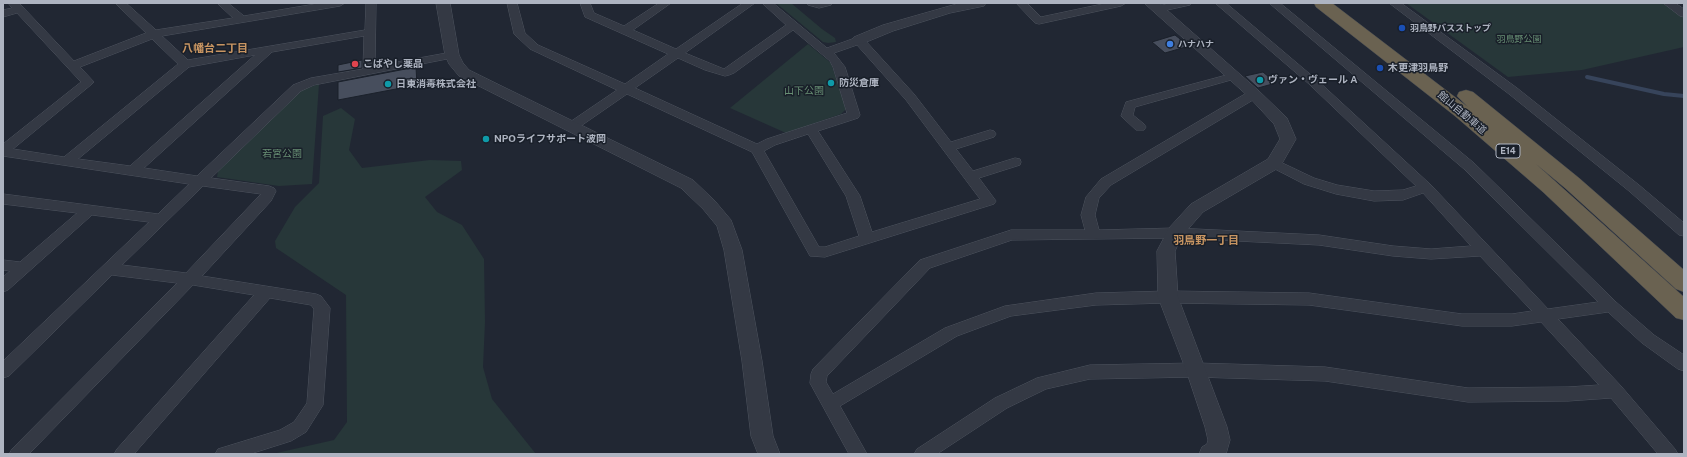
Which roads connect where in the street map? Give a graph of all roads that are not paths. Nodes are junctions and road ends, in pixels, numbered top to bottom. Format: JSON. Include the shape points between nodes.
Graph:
{"nodes":[{"id":1,"x":120,"y":3,"type":"edge"},
{"id":2,"x":222,"y":3,"type":"edge"},
{"id":3,"x":340,"y":3,"type":"edge"},
{"id":4,"x":371,"y":3,"type":"edge"},
{"id":5,"x":443,"y":3,"type":"edge"},
{"id":6,"x":512,"y":3,"type":"edge"},
{"id":7,"x":585,"y":3,"type":"edge"},
{"id":8,"x":666,"y":3,"type":"edge"},
{"id":9,"x":750,"y":3,"type":"edge"},
{"id":10,"x":767,"y":3,"type":"edge"},
{"id":11,"x":812,"y":3,"type":"edge"},
{"id":12,"x":827,"y":3,"type":"edge"},
{"id":13,"x":979,"y":3,"type":"edge"},
{"id":14,"x":1021,"y":3,"type":"edge"},
{"id":15,"x":1121,"y":3,"type":"edge"},
{"id":16,"x":1186,"y":3,"type":"edge"},
{"id":17,"x":1220,"y":3,"type":"edge"},
{"id":18,"x":1274,"y":3,"type":"edge"},
{"id":19,"x":1322,"y":3,"type":"edge"},
{"id":20,"x":1344,"y":3,"type":"edge"},
{"id":21,"x":1394,"y":3,"type":"edge"},
{"id":22,"x":1668,"y":3,"type":"edge"},
{"id":23,"x":16,"y":6,"type":"edge"},
{"id":24,"x":310,"y":6,"type":"edge"},
{"id":25,"x":1155,"y":6,"type":"edge"},
{"id":26,"x":3,"y":14,"type":"edge"},
{"id":27,"x":1684,"y":14,"type":"edge"},
{"id":28,"x":241,"y":19,"type":"junction"},
{"id":29,"x":793,"y":25,"type":"junction"},
{"id":30,"x":624,"y":31,"type":"junction"},
{"id":31,"x":370,"y":32,"type":"junction"},
{"id":32,"x":154,"y":34,"type":"junction"},
{"id":33,"x":859,"y":40,"type":"junction"},
{"id":34,"x":270,"y":49,"type":"junction"},
{"id":35,"x":826,"y":52,"type":"junction"},
{"id":36,"x":676,"y":53,"type":"junction"},
{"id":37,"x":452,"y":55,"type":"junction"},
{"id":38,"x":185,"y":64,"type":"junction"},
{"id":39,"x":72,"y":66,"type":"junction"},
{"id":40,"x":369,"y":71,"type":"junction"},
{"id":41,"x":1234,"y":76,"type":"junction"},
{"id":42,"x":625,"y":89,"type":"junction"},
{"id":43,"x":1254,"y":94,"type":"junction"},
{"id":44,"x":571,"y":127,"type":"junction"},
{"id":45,"x":1140,"y":127,"type":"dead end"},
{"id":46,"x":811,"y":129,"type":"junction"},
{"id":47,"x":990,"y":134,"type":"dead end"},
{"id":48,"x":948,"y":147,"type":"junction"},
{"id":49,"x":757,"y":149,"type":"junction"},
{"id":50,"x":3,"y":152,"type":"edge"},
{"id":51,"x":66,"y":162,"type":"junction"},
{"id":52,"x":1015,"y":162,"type":"dead end"},
{"id":53,"x":1274,"y":163,"type":"junction"},
{"id":54,"x":133,"y":171,"type":"junction"},
{"id":55,"x":970,"y":176,"type":"junction"},
{"id":56,"x":203,"y":180,"type":"junction"},
{"id":57,"x":1426,"y":188,"type":"junction"},
{"id":58,"x":3,"y":199,"type":"edge"},
{"id":59,"x":88,"y":210,"type":"junction"},
{"id":60,"x":162,"y":219,"type":"junction"},
{"id":61,"x":1684,"y":230,"type":"edge"},
{"id":62,"x":1176,"y":233,"type":"junction"},
{"id":63,"x":1093,"y":235,"type":"junction"},
{"id":64,"x":867,"y":239,"type":"junction"},
{"id":65,"x":1485,"y":250,"type":"junction"},
{"id":66,"x":3,"y":265,"type":"edge"},
{"id":67,"x":23,"y":268,"type":"junction"},
{"id":68,"x":110,"y":269,"type":"junction"},
{"id":69,"x":189,"y":279,"type":"junction"},
{"id":70,"x":1684,"y":283,"type":"edge"},
{"id":71,"x":3,"y":286,"type":"edge"},
{"id":72,"x":266,"y":292,"type":"junction"},
{"id":73,"x":1168,"y":297,"type":"junction"},
{"id":74,"x":1611,"y":306,"type":"junction"},
{"id":75,"x":1684,"y":311,"type":"edge"},
{"id":76,"x":1546,"y":316,"type":"junction"},
{"id":77,"x":1684,"y":364,"type":"edge"},
{"id":78,"x":1196,"y":370,"type":"junction"},
{"id":79,"x":3,"y":372,"type":"edge"},
{"id":80,"x":1615,"y":391,"type":"junction"},
{"id":81,"x":831,"y":404,"type":"junction"},
{"id":82,"x":1218,"y":453,"type":"edge"},
{"id":83,"x":18,"y":454,"type":"edge"},
{"id":84,"x":123,"y":454,"type":"edge"},
{"id":85,"x":224,"y":454,"type":"edge"},
{"id":86,"x":769,"y":454,"type":"edge"},
{"id":87,"x":858,"y":454,"type":"edge"},
{"id":88,"x":924,"y":454,"type":"edge"},
{"id":89,"x":1668,"y":454,"type":"edge"}],
"edges":[{"from":1,"to":32,"type":"street"},
{"from":2,"to":28,"type":"street"},
{"from":3,"to":24,"type":"street"},
{"from":4,"to":31,"type":"street"},
{"from":5,"to":37,"type":"street"},
{"from":6,"to":42,"type":"street","via":[[520,34],[534,47]]},
{"from":7,"to":30,"type":"street","via":[[589,14]]},
{"from":8,"to":30,"type":"street"},
{"from":9,"to":36,"type":"street"},
{"from":10,"to":29,"type":"street"},
{"from":11,"to":12,"type":"street"},
{"from":13,"to":33,"type":"street","via":[[888,28]]},
{"from":14,"to":15,"type":"street","via":[[1039,21]]},
{"from":16,"to":25,"type":"street"},
{"from":17,"to":57,"type":"street","via":[[1312,82]]},
{"from":18,"to":74,"type":"street","via":[[1468,166]]},
{"from":19,"to":75,"type":"highway","name":"館山自動車道","number":"E14","via":[[1462,112],[1550,187]]},
{"from":20,"to":70,"type":"highway","name":"館山自動車道","number":"E14","via":[[1478,105],[1572,183]]},
{"from":21,"to":61,"type":"street","via":[[1513,91]]},
{"from":22,"to":27,"type":"street"},
{"from":23,"to":26,"type":"street"},
{"from":23,"to":39,"type":"street"},
{"from":24,"to":28,"type":"street"},
{"from":25,"to":41,"type":"street"},
{"from":28,"to":32,"type":"street"},
{"from":29,"to":35,"type":"street"},
{"from":29,"to":36,"type":"street","via":[[725,73]]},
{"from":30,"to":36,"type":"street"},
{"from":31,"to":34,"type":"street"},
{"from":31,"to":40,"type":"street"},
{"from":32,"to":38,"type":"street"},
{"from":32,"to":39,"type":"street"},
{"from":33,"to":35,"type":"street"},
{"from":33,"to":48,"type":"street","via":[[910,97]]},
{"from":34,"to":38,"type":"street"},
{"from":34,"to":54,"type":"street"},
{"from":35,"to":46,"type":"street","via":[[839,67],[854,115]]},
{"from":36,"to":42,"type":"street"},
{"from":37,"to":40,"type":"street"},
{"from":37,"to":44,"type":"street","via":[[464,73]]},
{"from":38,"to":51,"type":"street"},
{"from":39,"to":50,"type":"street","via":[[88,82]]},
{"from":40,"to":56,"type":"street","via":[[311,82],[297,88]]},
{"from":41,"to":43,"type":"street"},
{"from":41,"to":45,"type":"street","via":[[1130,106],[1127,116]]},
{"from":42,"to":44,"type":"street"},
{"from":42,"to":49,"type":"street"},
{"from":43,"to":53,"type":"street","via":[[1281,122],[1288,139]]},
{"from":43,"to":63,"type":"street","via":[[1106,182],[1093,197],[1088,215]]},
{"from":44,"to":86,"type":"street","via":[[687,184],[724,224],[733,250],[762,436]]},
{"from":46,"to":49,"type":"street"},
{"from":46,"to":64,"type":"street","via":[[853,196]]},
{"from":47,"to":48,"type":"street"},
{"from":48,"to":55,"type":"street"},
{"from":49,"to":64,"type":"street","via":[[815,252],[826,252]]},
{"from":50,"to":51,"type":"street"},
{"from":51,"to":54,"type":"street"},
{"from":52,"to":55,"type":"street"},
{"from":53,"to":57,"type":"street","via":[[1309,181],[1336,190],[1374,196],[1403,195]]},
{"from":53,"to":62,"type":"street","via":[[1197,208]]},
{"from":54,"to":56,"type":"street"},
{"from":55,"to":64,"type":"street","via":[[990,201]]},
{"from":56,"to":60,"type":"street"},
{"from":56,"to":69,"type":"street","via":[[269,191],[266,198]]},
{"from":57,"to":65,"type":"street"},
{"from":58,"to":59,"type":"street"},
{"from":59,"to":60,"type":"street"},
{"from":59,"to":67,"type":"street"},
{"from":60,"to":68,"type":"street"},
{"from":62,"to":63,"type":"street"},
{"from":62,"to":65,"type":"street","via":[[1319,240],[1430,254]]},
{"from":62,"to":73,"type":"street","via":[[1166,251]]},
{"from":63,"to":81,"type":"street","via":[[1011,235],[925,264],[819,374],[818,383]]},
{"from":65,"to":76,"type":"street"},
{"from":66,"to":67,"type":"street"},
{"from":67,"to":71,"type":"street"},
{"from":68,"to":69,"type":"street"},
{"from":68,"to":79,"type":"street"},
{"from":69,"to":72,"type":"street"},
{"from":69,"to":83,"type":"street"},
{"from":72,"to":84,"type":"street"},
{"from":72,"to":85,"type":"street","via":[[316,300],[322,308],[315,405],[300,427],[285,436]]},
{"from":73,"to":76,"type":"street","via":[[1309,299],[1462,320],[1512,320]]},
{"from":73,"to":78,"type":"street"},
{"from":73,"to":81,"type":"street","via":[[1096,299],[1010,310],[951,332]]},
{"from":74,"to":76,"type":"street"},
{"from":74,"to":77,"type":"street","via":[[1648,340]]},
{"from":76,"to":80,"type":"street"},
{"from":78,"to":80,"type":"street","via":[[1325,374],[1468,395]]},
{"from":78,"to":82,"type":"street","via":[[1216,427]]},
{"from":78,"to":88,"type":"street","via":[[1090,372],[1043,383],[1001,403]]},
{"from":80,"to":89,"type":"street"},
{"from":81,"to":87,"type":"street"}]}
